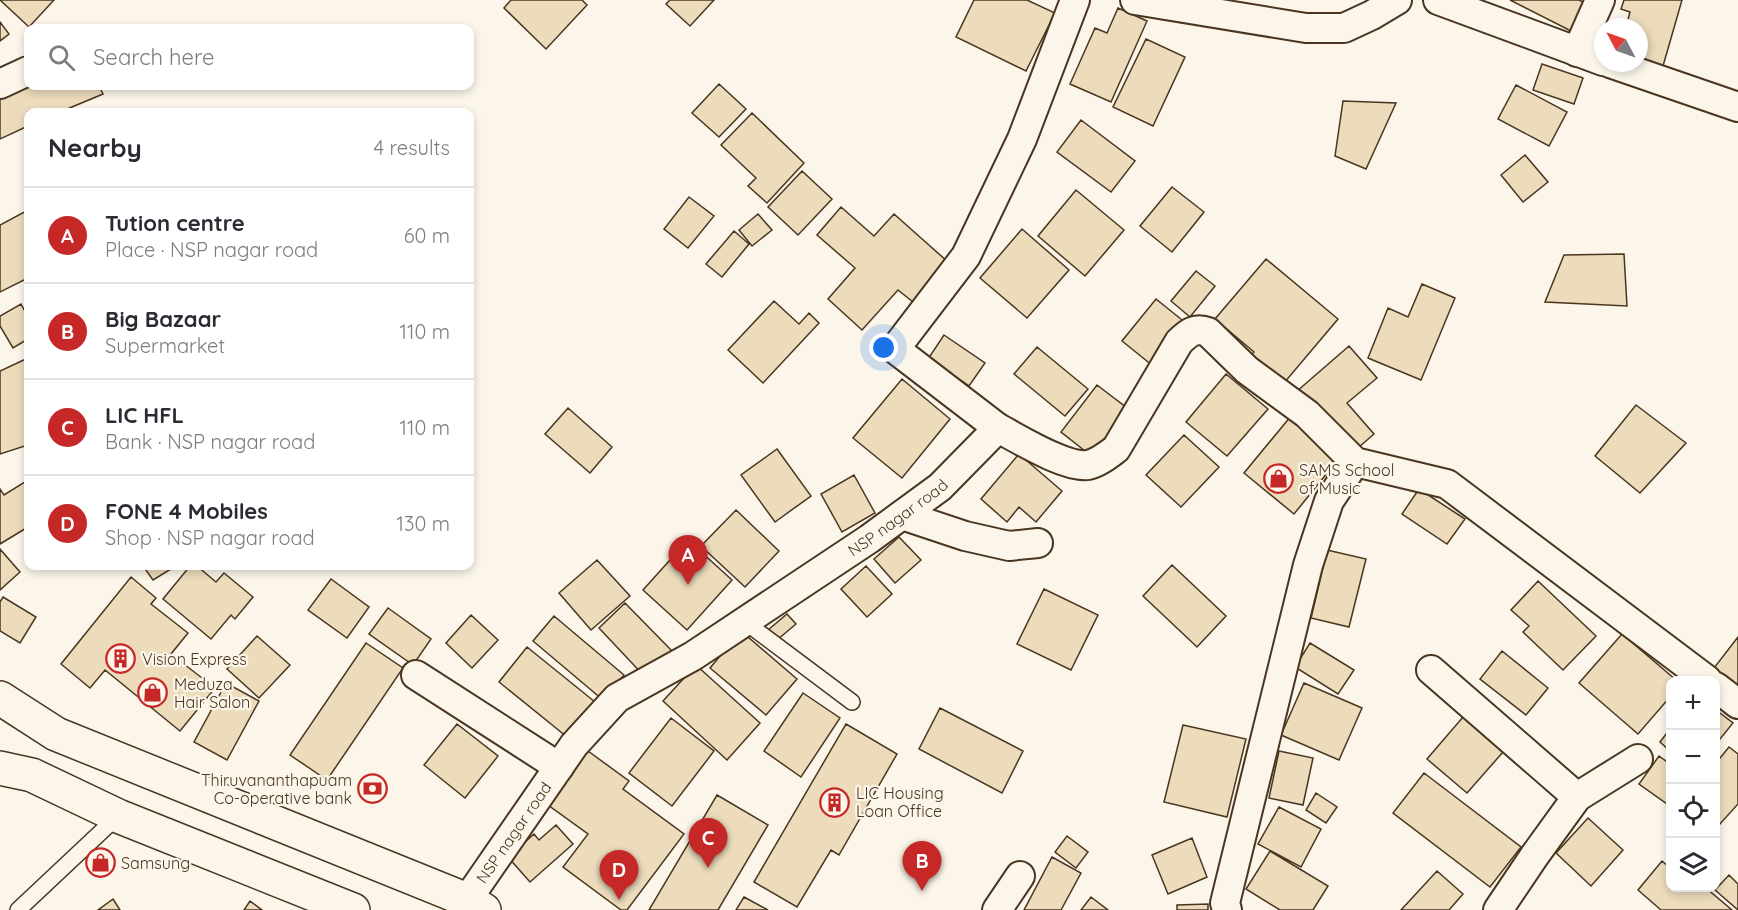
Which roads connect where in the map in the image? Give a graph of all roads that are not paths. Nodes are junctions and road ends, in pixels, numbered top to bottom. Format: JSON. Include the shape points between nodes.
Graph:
{"nodes":[{"id":1,"x":1075,"y":0,"type":"edge"},
{"id":2,"x":1135,"y":0,"type":"edge"},
{"id":3,"x":1397,"y":0,"type":"edge"},
{"id":4,"x":1438,"y":0,"type":"edge"},
{"id":5,"x":1600,"y":0,"type":"edge"},
{"id":6,"x":1590,"y":56,"type":"edge"},
{"id":7,"x":1636,"y":72,"type":"edge"},
{"id":8,"x":24,"y":73,"type":"edge"},
{"id":9,"x":0,"y":84,"type":"edge"},
{"id":10,"x":1738,"y":107,"type":"edge"},
{"id":11,"x":998,"y":428,"type":"junction"},
{"id":12,"x":1355,"y":462,"type":"junction"},
{"id":13,"x":902,"y":515,"type":"junction"},
{"id":14,"x":1038,"y":543,"type":"dead end"},
{"id":15,"x":744,"y":621,"type":"junction"},
{"id":16,"x":1431,"y":670,"type":"dead end"},
{"id":17,"x":416,"y":675,"type":"dead end"},
{"id":18,"x":1700,"y":676,"type":"edge"},
{"id":19,"x":1720,"y":690,"type":"edge"},
{"id":20,"x":0,"y":698,"type":"edge"},
{"id":21,"x":852,"y":702,"type":"dead end"},
{"id":22,"x":1738,"y":704,"type":"edge"},
{"id":23,"x":56,"y":734,"type":"junction"},
{"id":24,"x":1638,"y":759,"type":"dead end"},
{"id":25,"x":559,"y":767,"type":"junction"},
{"id":26,"x":0,"y":768,"type":"edge"},
{"id":27,"x":32,"y":775,"type":"junction"},
{"id":28,"x":1577,"y":797,"type":"junction"},
{"id":29,"x":118,"y":816,"type":"junction"},
{"id":30,"x":1020,"y":876,"type":"dead end"},
{"id":31,"x":475,"y":905,"type":"edge"},
{"id":32,"x":18,"y":910,"type":"edge"},
{"id":33,"x":353,"y":910,"type":"edge"},
{"id":34,"x":997,"y":910,"type":"edge"},
{"id":35,"x":1227,"y":910,"type":"edge"},
{"id":36,"x":1498,"y":910,"type":"edge"}],
"edges":[{"from":1,"to":11,"type":"street","via":[[1022,140],[966,256],[895,349]]},
{"from":2,"to":3,"type":"street","via":[[1306,28],[1344,27]]},
{"from":4,"to":6,"type":"street"},
{"from":5,"to":6,"type":"street"},
{"from":7,"to":10,"type":"street"},
{"from":8,"to":9,"type":"street"},
{"from":11,"to":12,"type":"street","via":[[1065,462],[1090,465],[1116,449],[1179,342],[1201,329],[1306,414]]},
{"from":11,"to":13,"type":"street","name":"NSP nagar road","via":[[940,488]]},
{"from":12,"to":18,"type":"street","via":[[1447,484]]},
{"from":12,"to":35,"type":"street","via":[[1329,501],[1308,566],[1225,903]]},
{"from":13,"to":14,"type":"street","via":[[1009,546]]},
{"from":13,"to":15,"type":"street","name":"NSP nagar road"},
{"from":15,"to":21,"type":"lane"},
{"from":15,"to":25,"type":"street","name":"NSP nagar road","via":[[693,656],[617,698]]},
{"from":16,"to":28,"type":"street"},
{"from":17,"to":25,"type":"street"},
{"from":19,"to":22,"type":"street"},
{"from":20,"to":23,"type":"main road"},
{"from":23,"to":27,"type":"main road"},
{"from":23,"to":31,"type":"main road"},
{"from":24,"to":28,"type":"street"},
{"from":25,"to":31,"type":"street","name":"NSP nagar road"},
{"from":26,"to":27,"type":"main road"},
{"from":27,"to":29,"type":"main road"},
{"from":28,"to":36,"type":"street"},
{"from":29,"to":32,"type":"lane"},
{"from":29,"to":33,"type":"main road"},
{"from":30,"to":34,"type":"street"}]}
